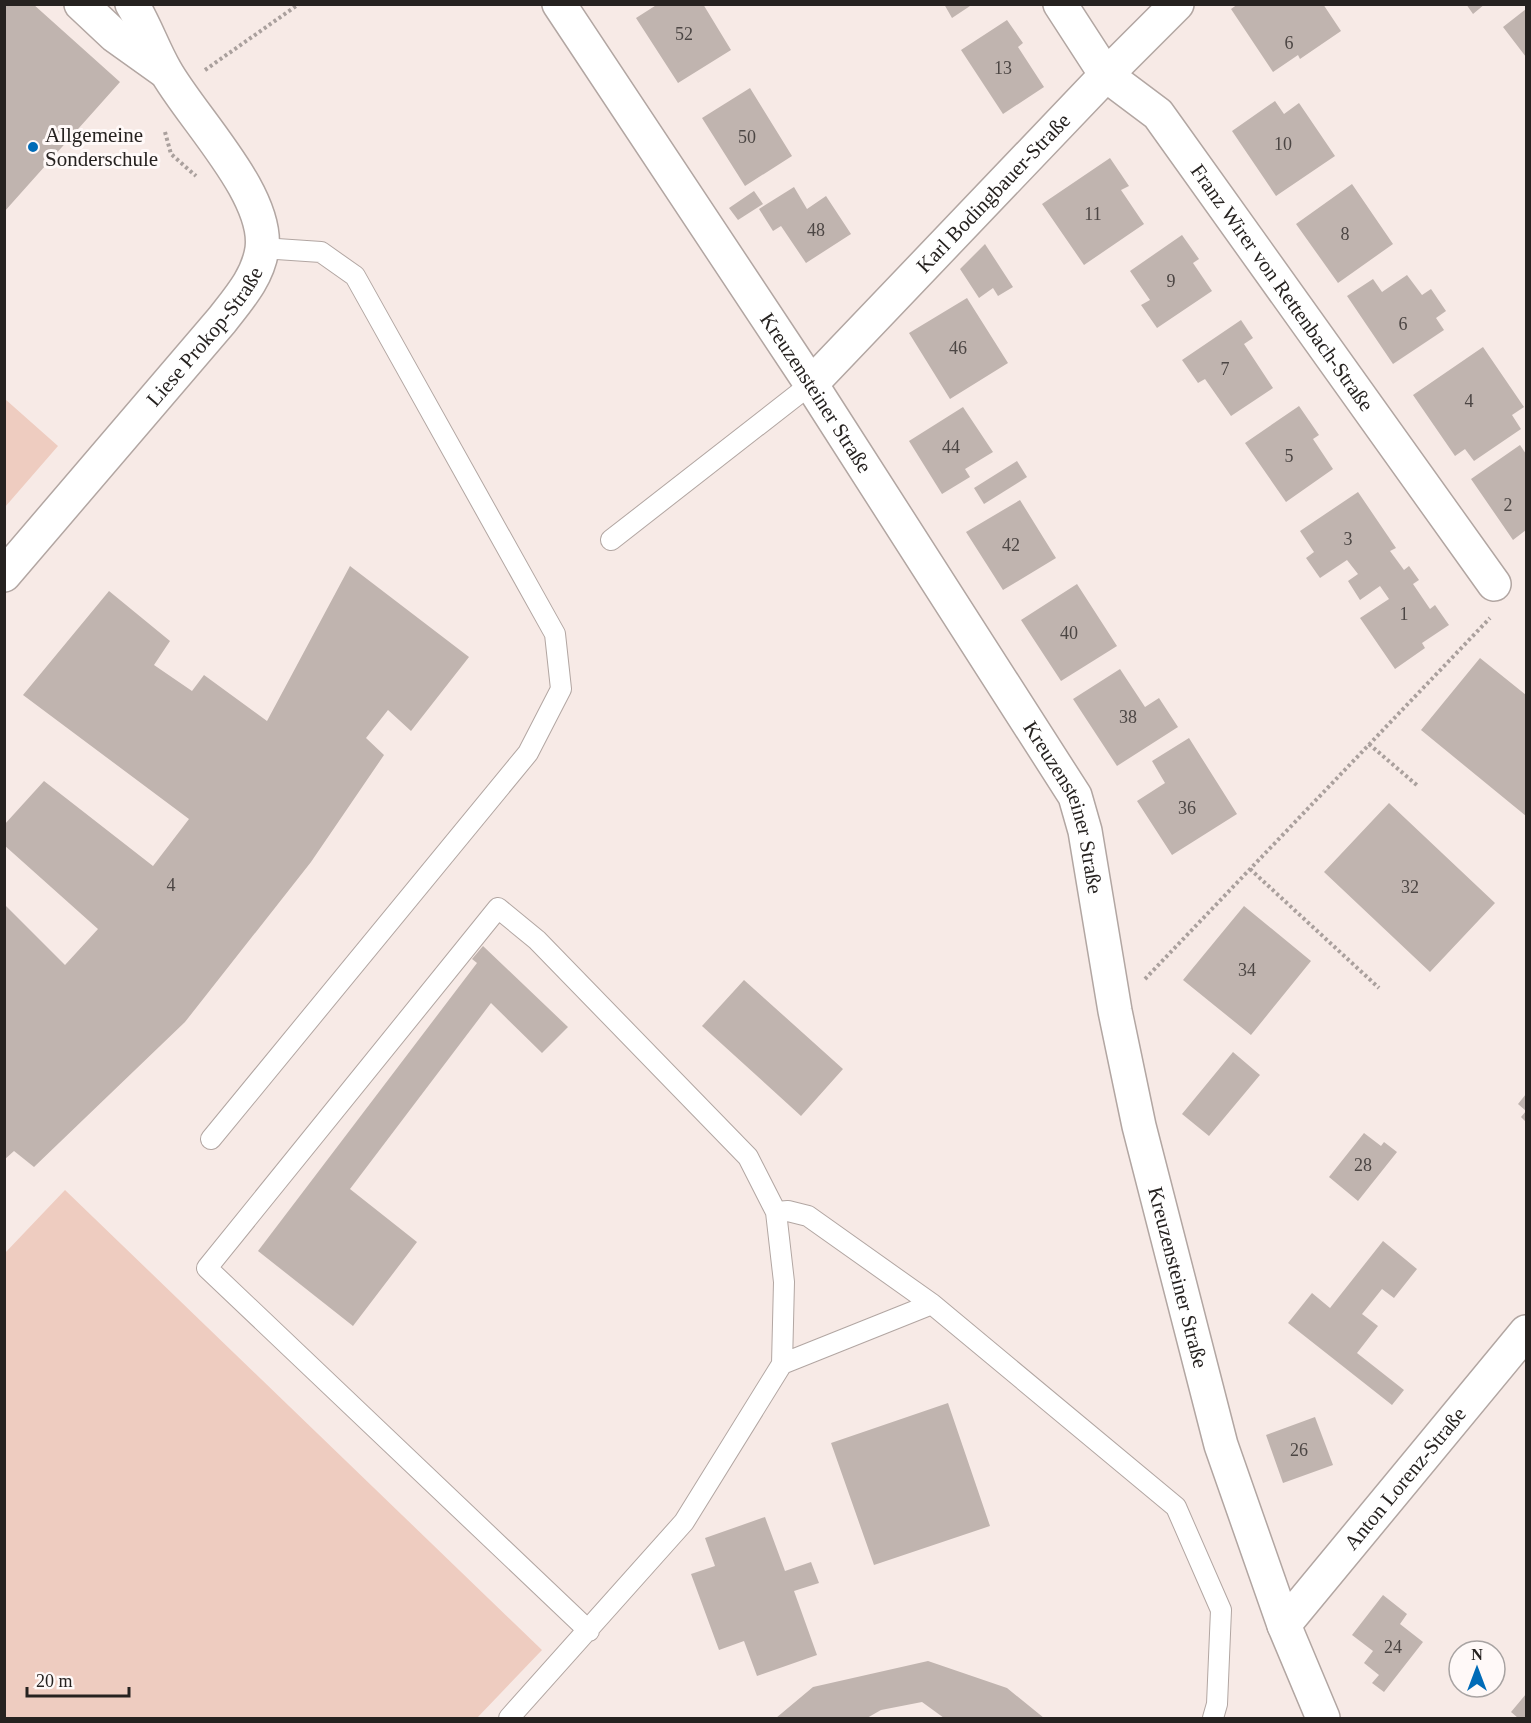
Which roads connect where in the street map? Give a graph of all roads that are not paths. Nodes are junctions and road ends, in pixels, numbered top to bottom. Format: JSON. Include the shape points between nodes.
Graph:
{"nodes":[{"id":1,"x":81,"y":4,"type":"edge"},
{"id":2,"x":132,"y":4,"type":"edge"},
{"id":3,"x":559,"y":4,"type":"edge"},
{"id":4,"x":1060,"y":4,"type":"edge"},
{"id":5,"x":1177,"y":4,"type":"edge"},
{"id":6,"x":1106,"y":75,"type":"junction"},
{"id":7,"x":173,"y":82,"type":"junction"},
{"id":8,"x":262,"y":248,"type":"junction"},
{"id":9,"x":811,"y":384,"type":"junction"},
{"id":10,"x":611,"y":540,"type":"dead end"},
{"id":11,"x":4,"y":575,"type":"edge"},
{"id":12,"x":1494,"y":584,"type":"dead end"},
{"id":13,"x":211,"y":1139,"type":"dead end"},
{"id":14,"x":776,"y":1212,"type":"junction"},
{"id":15,"x":932,"y":1304,"type":"junction"},
{"id":16,"x":1527,"y":1332,"type":"edge"},
{"id":17,"x":782,"y":1364,"type":"junction"},
{"id":18,"x":1284,"y":1624,"type":"junction"},
{"id":19,"x":589,"y":1631,"type":"junction"},
{"id":20,"x":509,"y":1719,"type":"edge"},
{"id":21,"x":1213,"y":1719,"type":"edge"},
{"id":22,"x":1323,"y":1719,"type":"edge"}],
"edges":[{"from":1,"to":7,"type":"street","name":"Liese Prokop-Straße"},
{"from":2,"to":7,"type":"street","name":"Liese Prokop-Straße"},
{"from":3,"to":9,"type":"street","name":"Kreuzensteiner Straße"},
{"from":4,"to":6,"type":"street","name":"Franz Wirer von Rettenbach-Straße"},
{"from":5,"to":6,"type":"street","name":"Karl Bodingbauer-Straße"},
{"from":6,"to":9,"type":"street","name":"Karl Bodingbauer-Straße"},
{"from":6,"to":12,"type":"street","name":"Franz Wirer von Rettenbach-Straße","via":[[1158,114]]},
{"from":7,"to":8,"type":"street","name":"Liese Prokop-Straße","via":[[250,196],[260,220]]},
{"from":8,"to":11,"type":"street","name":"Liese Prokop-Straße","via":[[253,279],[222,320]]},
{"from":8,"to":13,"type":"lane","via":[[321,252],[355,276],[555,634],[561,689],[528,753]]},
{"from":9,"to":10,"type":"lane"},
{"from":9,"to":18,"type":"street","name":"Kreuzensteiner Straße","via":[[1075,796],[1085,831],[1139,1126],[1221,1445]]},
{"from":14,"to":15,"type":"lane","via":[[808,1216]]},
{"from":14,"to":17,"type":"lane","via":[[784,1282]]},
{"from":14,"to":19,"type":"lane","via":[[748,1157],[537,940],[498,908],[207,1268]]},
{"from":15,"to":17,"type":"lane"},
{"from":15,"to":21,"type":"lane","via":[[1176,1508],[1221,1610]]},
{"from":16,"to":18,"type":"street","name":"Anton Lorenz-Straße"},
{"from":17,"to":19,"type":"lane","via":[[684,1522]]},
{"from":18,"to":22,"type":"street","name":"Kreuzensteiner Straße"},
{"from":19,"to":20,"type":"lane"}]}
